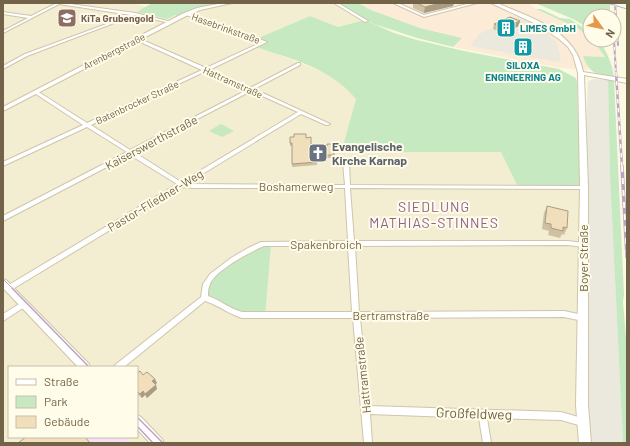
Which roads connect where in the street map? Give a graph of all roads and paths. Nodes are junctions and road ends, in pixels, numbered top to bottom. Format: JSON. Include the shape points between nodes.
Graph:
{"nodes":[{"id":1,"x":56,"y":3,"type":"edge"},
{"id":2,"x":59,"y":3,"type":"edge"},
{"id":3,"x":230,"y":3,"type":"edge"},
{"id":4,"x":336,"y":3,"type":"edge"},
{"id":5,"x":396,"y":3,"type":"edge"},
{"id":6,"x":474,"y":3,"type":"edge"},
{"id":7,"x":493,"y":3,"type":"edge"},
{"id":8,"x":3,"y":13,"type":"edge"},
{"id":9,"x":135,"y":14,"type":"junction"},
{"id":10,"x":187,"y":14,"type":"junction"},
{"id":11,"x":31,"y":17,"type":"junction"},
{"id":12,"x":366,"y":21,"type":"dead end"},
{"id":13,"x":170,"y":22,"type":"junction"},
{"id":14,"x":3,"y":32,"type":"edge"},
{"id":15,"x":137,"y":39,"type":"junction"},
{"id":16,"x":265,"y":42,"type":"joint"},
{"id":17,"x":299,"y":64,"type":"dead end"},
{"id":18,"x":3,"y":67,"type":"edge"},
{"id":19,"x":206,"y":70,"type":"junction"},
{"id":20,"x":581,"y":73,"type":"junction"},
{"id":21,"x":627,"y":81,"type":"edge"},
{"id":22,"x":251,"y":90,"type":"junction"},
{"id":23,"x":35,"y":92,"type":"junction"},
{"id":24,"x":3,"y":109,"type":"edge"},
{"id":25,"x":302,"y":112,"type":"junction"},
{"id":26,"x":328,"y":124,"type":"dead end"},
{"id":27,"x":87,"y":125,"type":"junction"},
{"id":28,"x":131,"y":152,"type":"junction"},
{"id":29,"x":3,"y":156,"type":"edge"},
{"id":30,"x":9,"y":161,"type":"junction"},
{"id":31,"x":346,"y":163,"type":"dead end"},
{"id":32,"x":3,"y":164,"type":"edge"},
{"id":33,"x":182,"y":184,"type":"junction"},
{"id":34,"x":347,"y":186,"type":"junction"},
{"id":35,"x":584,"y":187,"type":"junction"},
{"id":36,"x":3,"y":220,"type":"edge"},
{"id":37,"x":352,"y":244,"type":"junction"},
{"id":38,"x":583,"y":246,"type":"junction"},
{"id":39,"x":6,"y":285,"type":"edge"},
{"id":40,"x":204,"y":298,"type":"junction"},
{"id":41,"x":24,"y":304,"type":"junction"},
{"id":42,"x":356,"y":315,"type":"junction"},
{"id":43,"x":3,"y":318,"type":"edge"},
{"id":44,"x":583,"y":318,"type":"junction"},
{"id":45,"x":84,"y":366,"type":"edge"},
{"id":46,"x":119,"y":366,"type":"edge"},
{"id":47,"x":365,"y":410,"type":"junction"},
{"id":48,"x":482,"y":413,"type":"junction"},
{"id":49,"x":138,"y":422,"type":"edge"},
{"id":50,"x":582,"y":422,"type":"junction"},
{"id":51,"x":158,"y":443,"type":"edge"},
{"id":52,"x":368,"y":443,"type":"edge"},
{"id":53,"x":487,"y":443,"type":"edge"},
{"id":54,"x":585,"y":443,"type":"edge"}],
"edges":[{"from":1,"to":2,"type":"street"},
{"from":2,"to":9,"type":"street"},
{"from":2,"to":11,"type":"street"},
{"from":3,"to":10,"type":"street","name":"Arenbergstraße"},
{"from":4,"to":12,"type":"street"},
{"from":5,"to":6,"type":"street","via":[[424,16]]},
{"from":7,"to":20,"type":"street","name":"Boyer Straße","via":[[560,37],[577,57]]},
{"from":8,"to":11,"type":"street"},
{"from":9,"to":13,"type":"street"},
{"from":9,"to":18,"type":"street","via":[[26,55]]},
{"from":10,"to":13,"type":"street","name":"Arenbergstraße"},
{"from":10,"to":16,"type":"street","name":"Hasebrinkstraße"},
{"from":11,"to":14,"type":"street"},
{"from":13,"to":15,"type":"street","name":"Arenbergstraße"},
{"from":15,"to":19,"type":"street","name":"Hattramstraße"},
{"from":15,"to":23,"type":"street","name":"Arenbergstraße"},
{"from":16,"to":19,"type":"street","name":"Batenbrocker Straße"},
{"from":17,"to":22,"type":"street","name":"Kaiserswerthstraße"},
{"from":19,"to":22,"type":"street","name":"Hattramstraße"},
{"from":19,"to":27,"type":"street","name":"Batenbrocker Straße"},
{"from":20,"to":21,"type":"street"},
{"from":20,"to":35,"type":"street","name":"Boyer Straße"},
{"from":22,"to":25,"type":"street","name":"Hattramstraße"},
{"from":22,"to":28,"type":"street","name":"Kaiserswerthstraße"},
{"from":23,"to":24,"type":"street","name":"Arenbergstraße"},
{"from":23,"to":27,"type":"street"},
{"from":25,"to":26,"type":"street","name":"Hattramstraße"},
{"from":25,"to":33,"type":"street","name":"Pastor-Fliedner-Weg"},
{"from":27,"to":28,"type":"street"},
{"from":27,"to":30,"type":"street","name":"Batenbrocker Straße"},
{"from":28,"to":33,"type":"street"},
{"from":28,"to":36,"type":"street","name":"Kaiserswerthstraße"},
{"from":29,"to":30,"type":"street"},
{"from":30,"to":32,"type":"street","name":"Batenbrocker Straße"},
{"from":31,"to":34,"type":"street","name":"Hattramstraße"},
{"from":33,"to":34,"type":"street","name":"Boshamerweg"},
{"from":33,"to":39,"type":"street","name":"Pastor-Fliedner-Weg"},
{"from":34,"to":35,"type":"street","name":"Boshamerweg"},
{"from":34,"to":37,"type":"street","name":"Hattramstraße"},
{"from":35,"to":38,"type":"street","name":"Boyer Straße"},
{"from":37,"to":38,"type":"street","name":"Spakenbroich","via":[[568,243]]},
{"from":37,"to":40,"type":"street","name":"Spakenbroich","via":[[263,244],[253,247],[209,280]]},
{"from":37,"to":42,"type":"street","name":"Hattramstraße"},
{"from":38,"to":44,"type":"street","name":"Boyer Straße"},
{"from":39,"to":41,"type":"street"},
{"from":40,"to":42,"type":"street","name":"Bertramstraße","via":[[213,300],[231,313],[242,316]]},
{"from":40,"to":46,"type":"street"},
{"from":41,"to":43,"type":"street"},
{"from":41,"to":45,"type":"street"},
{"from":42,"to":44,"type":"street","name":"Bertramstraße","via":[[564,314]]},
{"from":42,"to":47,"type":"street","name":"Hattramstraße"},
{"from":44,"to":50,"type":"street","name":"Boyer Straße"},
{"from":47,"to":48,"type":"street","name":"Großfeldweg"},
{"from":47,"to":52,"type":"street","name":"Hattramstraße"},
{"from":48,"to":50,"type":"street","name":"Großfeldweg","via":[[561,416]]},
{"from":48,"to":53,"type":"street"},
{"from":49,"to":51,"type":"street"},
{"from":50,"to":54,"type":"street","name":"Boyer Straße"}]}
